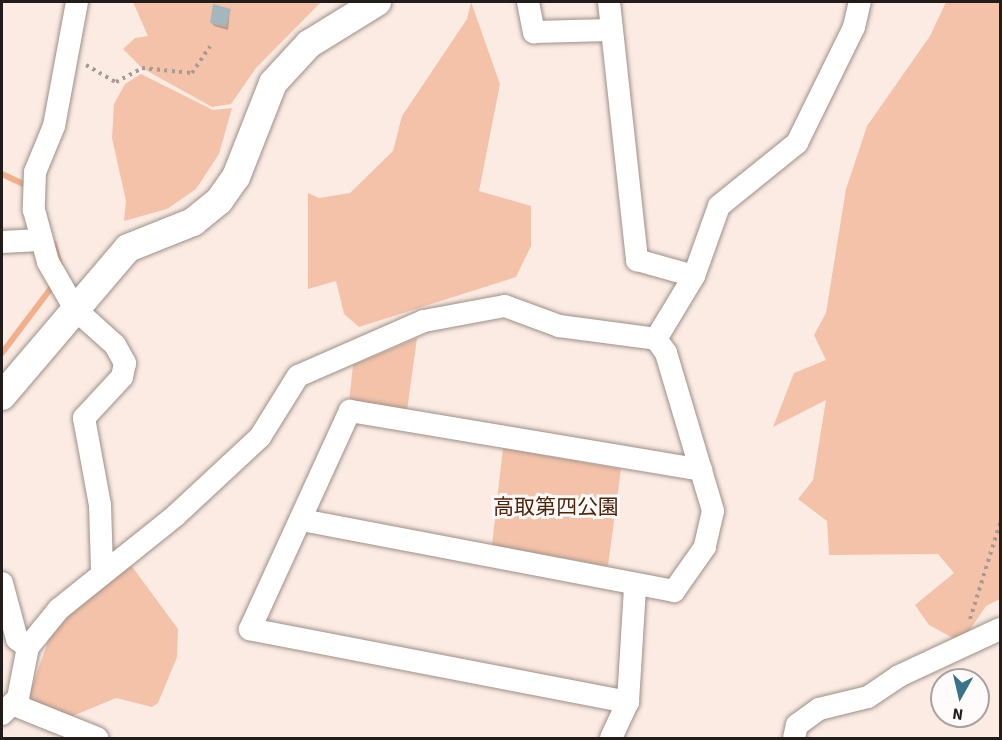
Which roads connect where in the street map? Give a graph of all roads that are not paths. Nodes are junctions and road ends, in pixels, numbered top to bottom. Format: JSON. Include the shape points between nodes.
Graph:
{"nodes":[{"id":1,"x":77,"y":2,"type":"edge"},
{"id":2,"x":377,"y":2,"type":"edge"},
{"id":3,"x":528,"y":2,"type":"edge"},
{"id":4,"x":609,"y":2,"type":"edge"},
{"id":5,"x":860,"y":2,"type":"edge"},
{"id":6,"x":610,"y":30,"type":"junction"},
{"id":7,"x":39,"y":240,"type":"junction"},
{"id":8,"x":2,"y":242,"type":"edge"},
{"id":9,"x":694,"y":276,"type":"junction"},
{"id":10,"x":75,"y":309,"type":"junction"},
{"id":11,"x":656,"y":339,"type":"junction"},
{"id":12,"x":2,"y":396,"type":"edge"},
{"id":13,"x":701,"y":470,"type":"junction"},
{"id":14,"x":302,"y":520,"type":"junction"},
{"id":15,"x":102,"y":570,"type":"junction"},
{"id":16,"x":2,"y":583,"type":"edge"},
{"id":17,"x":635,"y":586,"type":"junction"},
{"id":18,"x":1000,"y":629,"type":"edge"},
{"id":19,"x":28,"y":647,"type":"junction"},
{"id":20,"x":628,"y":702,"type":"junction"},
{"id":21,"x":7,"y":709,"type":"edge"},
{"id":22,"x":97,"y":738,"type":"edge"},
{"id":23,"x":611,"y":738,"type":"edge"},
{"id":24,"x":794,"y":738,"type":"edge"}],
"edges":[{"from":1,"to":7,"type":"street","via":[[54,126],[35,172]]},
{"from":2,"to":10,"type":"street","via":[[309,44],[273,83],[236,177],[219,201],[193,222],[128,248]]},
{"from":3,"to":6,"type":"street","via":[[534,32]]},
{"from":4,"to":6,"type":"street"},
{"from":5,"to":9,"type":"street","via":[[854,27],[797,143],[719,206]]},
{"from":6,"to":9,"type":"street","via":[[637,260]]},
{"from":7,"to":8,"type":"street"},
{"from":7,"to":10,"type":"street"},
{"from":9,"to":11,"type":"street"},
{"from":10,"to":12,"type":"street"},
{"from":10,"to":15,"type":"street","via":[[115,345],[125,363],[122,377],[84,417],[100,505]]},
{"from":11,"to":13,"type":"street","via":[[666,353]]},
{"from":11,"to":15,"type":"street","via":[[559,326],[505,306],[424,321],[376,340],[298,376],[260,437],[176,516]]},
{"from":13,"to":14,"type":"street","via":[[350,411]]},
{"from":13,"to":17,"type":"street","via":[[713,511],[705,548],[674,591]]},
{"from":14,"to":17,"type":"street"},
{"from":14,"to":20,"type":"street","via":[[250,629]]},
{"from":15,"to":19,"type":"street","via":[[59,609]]},
{"from":16,"to":19,"type":"street","via":[[17,639]]},
{"from":17,"to":20,"type":"street"},
{"from":18,"to":24,"type":"street","via":[[962,645],[868,698],[819,709],[796,725]]},
{"from":19,"to":21,"type":"street"},
{"from":20,"to":23,"type":"street"},
{"from":21,"to":22,"type":"street"}]}
